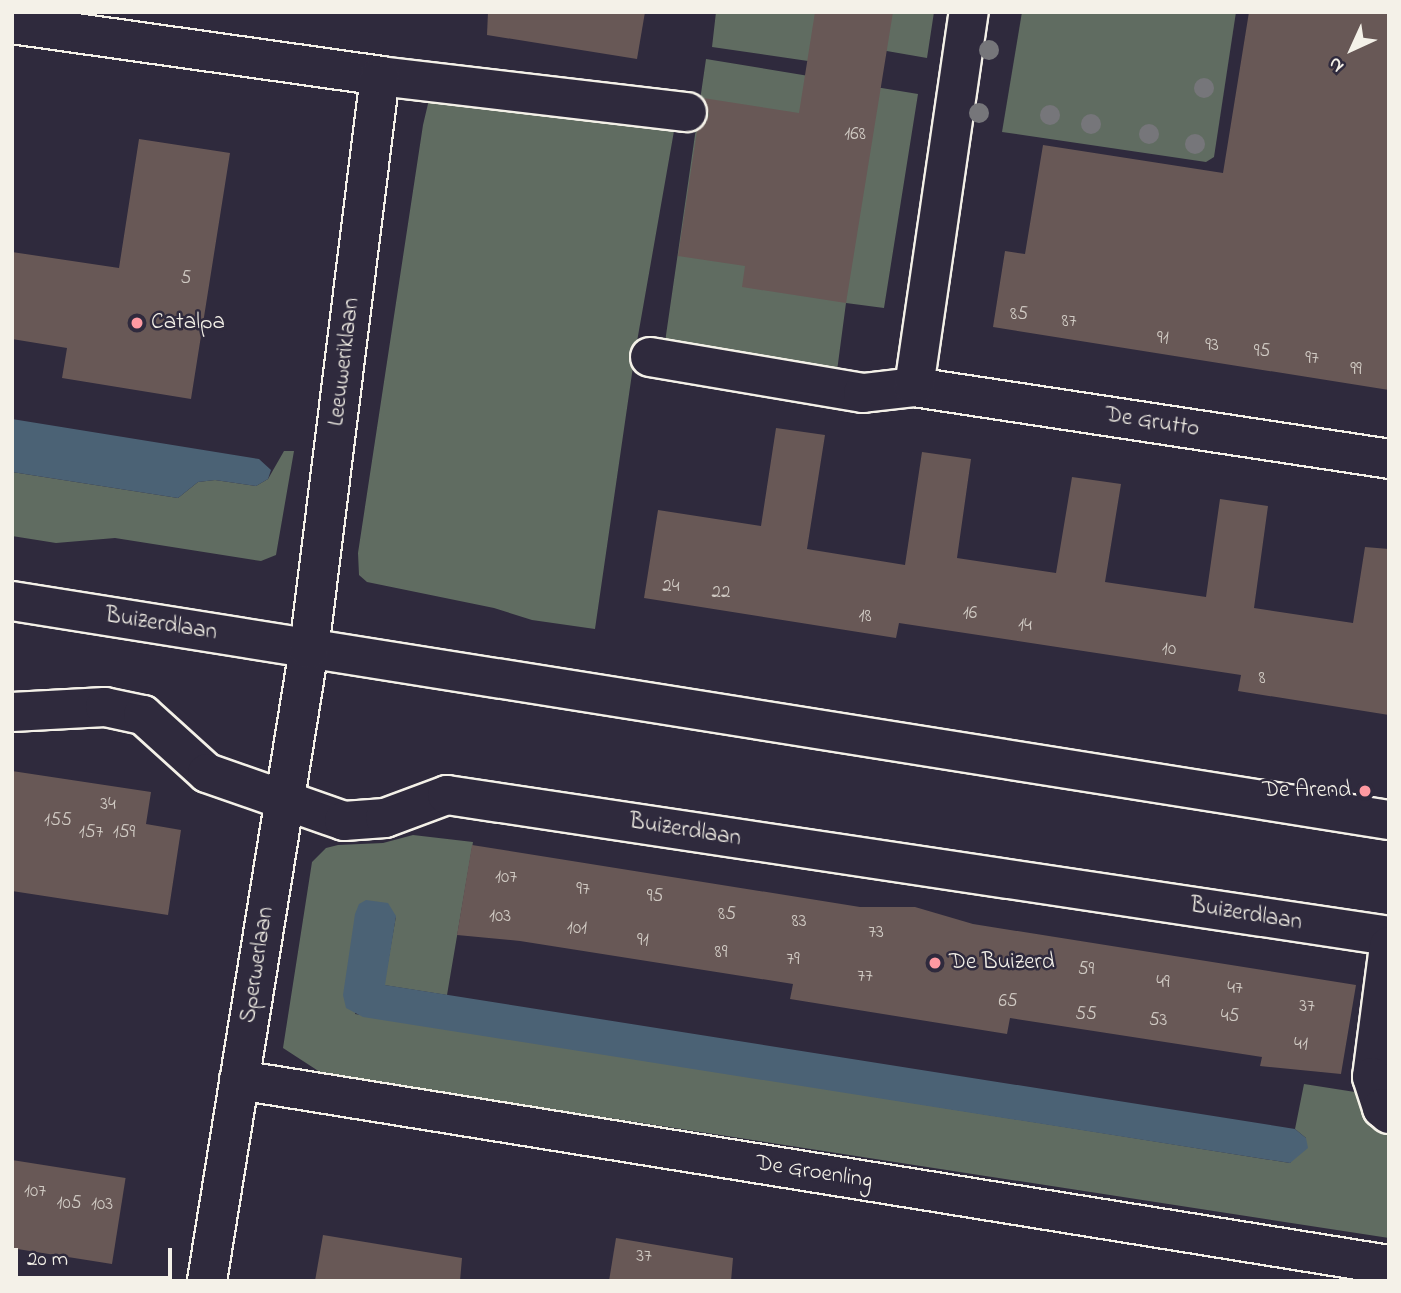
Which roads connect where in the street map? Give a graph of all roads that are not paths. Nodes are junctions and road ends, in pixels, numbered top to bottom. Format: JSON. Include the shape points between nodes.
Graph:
{"nodes":[{"id":1,"x":969,"y":12,"type":"edge"},
{"id":2,"x":12,"y":24,"type":"edge"},
{"id":3,"x":380,"y":76,"type":"junction"},
{"id":4,"x":687,"y":112,"type":"dead end"},
{"id":5,"x":650,"y":357,"type":"dead end"},
{"id":6,"x":914,"y":387,"type":"junction"},
{"id":7,"x":1389,"y":459,"type":"edge"},
{"id":8,"x":12,"y":601,"type":"edge"},
{"id":9,"x":309,"y":649,"type":"junction"},
{"id":10,"x":12,"y":712,"type":"edge"},
{"id":11,"x":285,"y":802,"type":"junction"},
{"id":12,"x":1389,"y":820,"type":"edge"},
{"id":13,"x":1389,"y":936,"type":"edge"},
{"id":14,"x":1389,"y":946,"type":"edge"},
{"id":15,"x":239,"y":1080,"type":"junction"},
{"id":16,"x":1389,"y":1114,"type":"edge"},
{"id":17,"x":1389,"y":1265,"type":"edge"},
{"id":18,"x":207,"y":1281,"type":"edge"}],
"edges":[{"from":1,"to":6,"type":"street"},
{"from":2,"to":3,"type":"street"},
{"from":3,"to":4,"type":"street"},
{"from":3,"to":9,"type":"street","name":"Leeuweriklaan"},
{"from":5,"to":6,"type":"street","name":"De Grutto","via":[[863,393]]},
{"from":6,"to":7,"type":"street","name":"De Grutto"},
{"from":8,"to":9,"type":"street","name":"Buizerdlaan"},
{"from":9,"to":11,"type":"street","name":"Sperwerlaan"},
{"from":9,"to":12,"type":"street","name":"Buizerdlaan"},
{"from":10,"to":11,"type":"street","name":"Buizerdlaan","via":[[105,707],[143,715],[207,773]]},
{"from":11,"to":13,"type":"street","name":"Buizerdlaan","via":[[344,821],[384,818],[447,795]]},
{"from":11,"to":15,"type":"street","name":"Sperwerlaan"},
{"from":14,"to":16,"type":"street","via":[[1372,1077],[1381,1108]]},
{"from":15,"to":17,"type":"street","name":"De Groenling"},
{"from":15,"to":18,"type":"street","name":"Sperwerlaan"}]}
